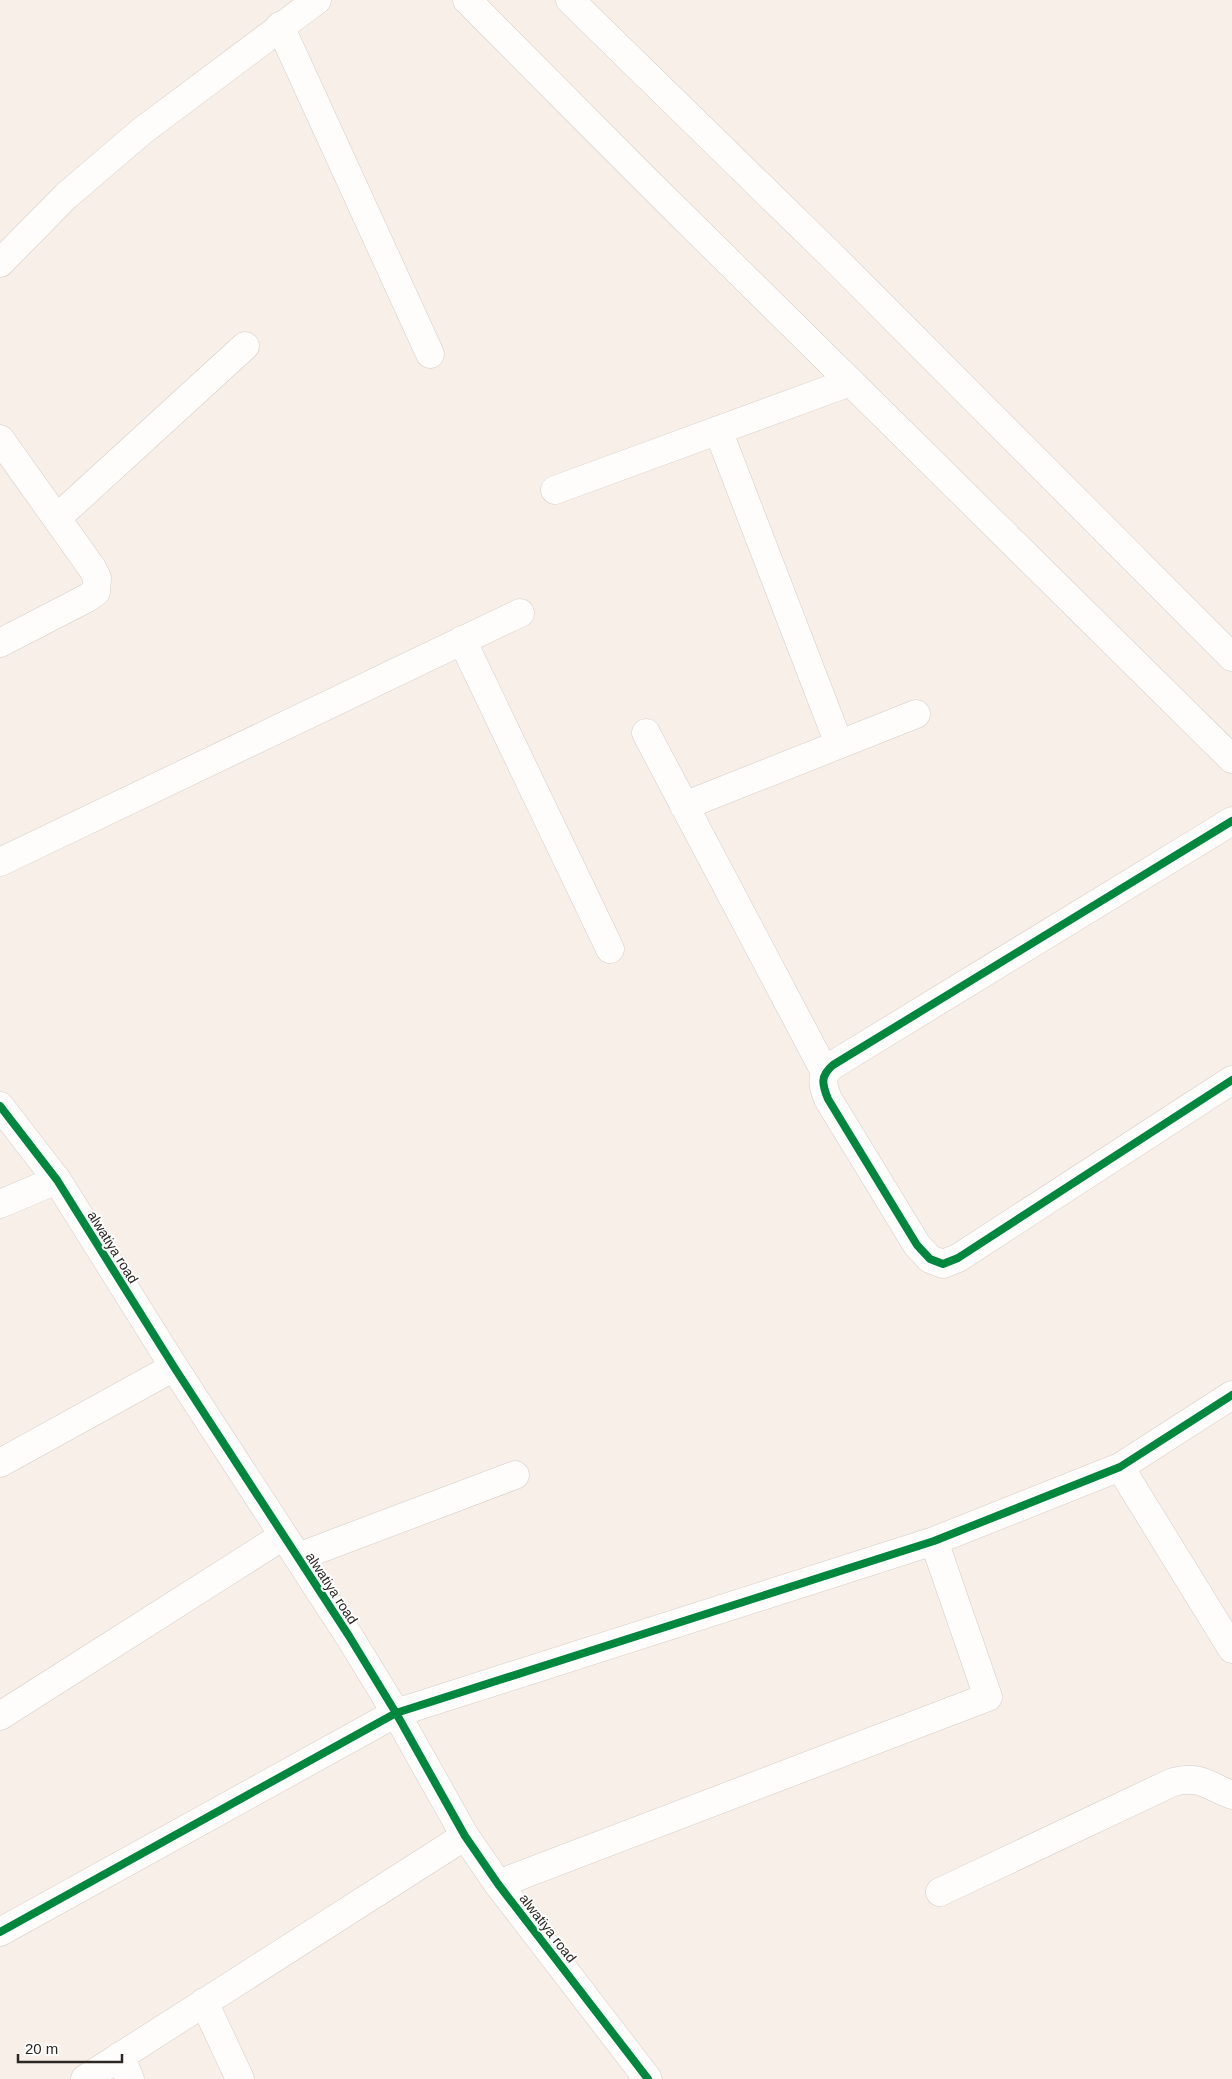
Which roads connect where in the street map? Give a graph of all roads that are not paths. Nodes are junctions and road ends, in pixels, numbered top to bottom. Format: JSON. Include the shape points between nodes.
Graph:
{"nodes":[{"id":1,"x":317,"y":0,"type":"edge"},
{"id":2,"x":467,"y":0,"type":"edge"},
{"id":3,"x":570,"y":0,"type":"edge"},
{"id":4,"x":280,"y":26,"type":"junction"},
{"id":5,"x":0,"y":263,"type":"edge"},
{"id":6,"x":245,"y":346,"type":"dead end"},
{"id":7,"x":430,"y":354,"type":"dead end"},
{"id":8,"x":850,"y":382,"type":"junction"},
{"id":9,"x":718,"y":430,"type":"junction"},
{"id":10,"x":0,"y":439,"type":"edge"},
{"id":11,"x":555,"y":490,"type":"dead end"},
{"id":12,"x":56,"y":518,"type":"junction"},
{"id":13,"x":520,"y":613,"type":"dead end"},
{"id":14,"x":462,"y":640,"type":"junction"},
{"id":15,"x":0,"y":643,"type":"edge"},
{"id":16,"x":1232,"y":657,"type":"edge"},
{"id":17,"x":916,"y":714,"type":"dead end"},
{"id":18,"x":646,"y":733,"type":"dead end"},
{"id":19,"x":839,"y":744,"type":"junction"},
{"id":20,"x":1232,"y":759,"type":"edge"},
{"id":21,"x":684,"y":806,"type":"junction"},
{"id":22,"x":1232,"y":821,"type":"edge"},
{"id":23,"x":0,"y":862,"type":"edge"},
{"id":24,"x":610,"y":949,"type":"dead end"},
{"id":25,"x":825,"y":1072,"type":"junction"},
{"id":26,"x":1232,"y":1080,"type":"edge"},
{"id":27,"x":0,"y":1106,"type":"edge"},
{"id":28,"x":56,"y":1180,"type":"junction"},
{"id":29,"x":0,"y":1204,"type":"edge"},
{"id":30,"x":174,"y":1366,"type":"junction"},
{"id":31,"x":1232,"y":1396,"type":"edge"},
{"id":32,"x":0,"y":1462,"type":"edge"},
{"id":33,"x":1120,"y":1468,"type":"junction"},
{"id":34,"x":514,"y":1476,"type":"dead end"},
{"id":35,"x":934,"y":1542,"type":"junction"},
{"id":36,"x":290,"y":1546,"type":"junction"},
{"id":37,"x":1232,"y":1649,"type":"edge"},
{"id":38,"x":396,"y":1713,"type":"junction"},
{"id":39,"x":0,"y":1716,"type":"edge"},
{"id":40,"x":1232,"y":1796,"type":"edge"},
{"id":41,"x":465,"y":1836,"type":"junction"},
{"id":42,"x":498,"y":1884,"type":"junction"},
{"id":43,"x":940,"y":1892,"type":"dead end"},
{"id":44,"x":0,"y":1932,"type":"edge"},
{"id":45,"x":204,"y":2002,"type":"junction"},
{"id":46,"x":125,"y":2068,"type":"edge"},
{"id":47,"x":85,"y":2079,"type":"edge"},
{"id":48,"x":240,"y":2079,"type":"edge"},
{"id":49,"x":648,"y":2079,"type":"edge"}],
"edges":[{"from":1,"to":4,"type":"street"},
{"from":2,"to":8,"type":"street"},
{"from":3,"to":16,"type":"street","via":[[832,256]]},
{"from":4,"to":5,"type":"street","via":[[142,130],[66,196]]},
{"from":4,"to":7,"type":"street"},
{"from":6,"to":12,"type":"street"},
{"from":8,"to":9,"type":"street"},
{"from":8,"to":20,"type":"street"},
{"from":9,"to":11,"type":"street"},
{"from":9,"to":19,"type":"street"},
{"from":10,"to":12,"type":"street"},
{"from":12,"to":15,"type":"street","via":[[92,568],[97,578],[96,592]]},
{"from":13,"to":14,"type":"street"},
{"from":14,"to":23,"type":"street"},
{"from":14,"to":24,"type":"street"},
{"from":17,"to":19,"type":"street"},
{"from":18,"to":21,"type":"street"},
{"from":19,"to":21,"type":"street"},
{"from":21,"to":25,"type":"street"},
{"from":22,"to":25,"type":"street"},
{"from":25,"to":26,"type":"street","via":[[822,1083],[828,1099],[917,1245],[930,1258],[943,1264],[958,1258]]},
{"from":27,"to":28,"type":"street","name":"alwatiya road"},
{"from":28,"to":29,"type":"street"},
{"from":28,"to":30,"type":"street","name":"alwatiya road"},
{"from":30,"to":32,"type":"street"},
{"from":30,"to":36,"type":"street","name":"alwatiya road"},
{"from":31,"to":33,"type":"street"},
{"from":33,"to":35,"type":"street"},
{"from":33,"to":37,"type":"street"},
{"from":34,"to":36,"type":"street"},
{"from":35,"to":38,"type":"street"},
{"from":35,"to":42,"type":"street","via":[[988,1697]]},
{"from":36,"to":38,"type":"street","name":"alwatiya road"},
{"from":36,"to":39,"type":"street"},
{"from":38,"to":41,"type":"street","name":"alwatiya road"},
{"from":38,"to":44,"type":"street"},
{"from":40,"to":43,"type":"street","via":[[1189,1778],[1174,1782]]},
{"from":41,"to":42,"type":"street","name":"alwatiya road"},
{"from":41,"to":45,"type":"street"},
{"from":42,"to":49,"type":"street","name":"alwatiya road"},
{"from":45,"to":46,"type":"street"},
{"from":45,"to":48,"type":"street"},
{"from":46,"to":47,"type":"street"}]}
